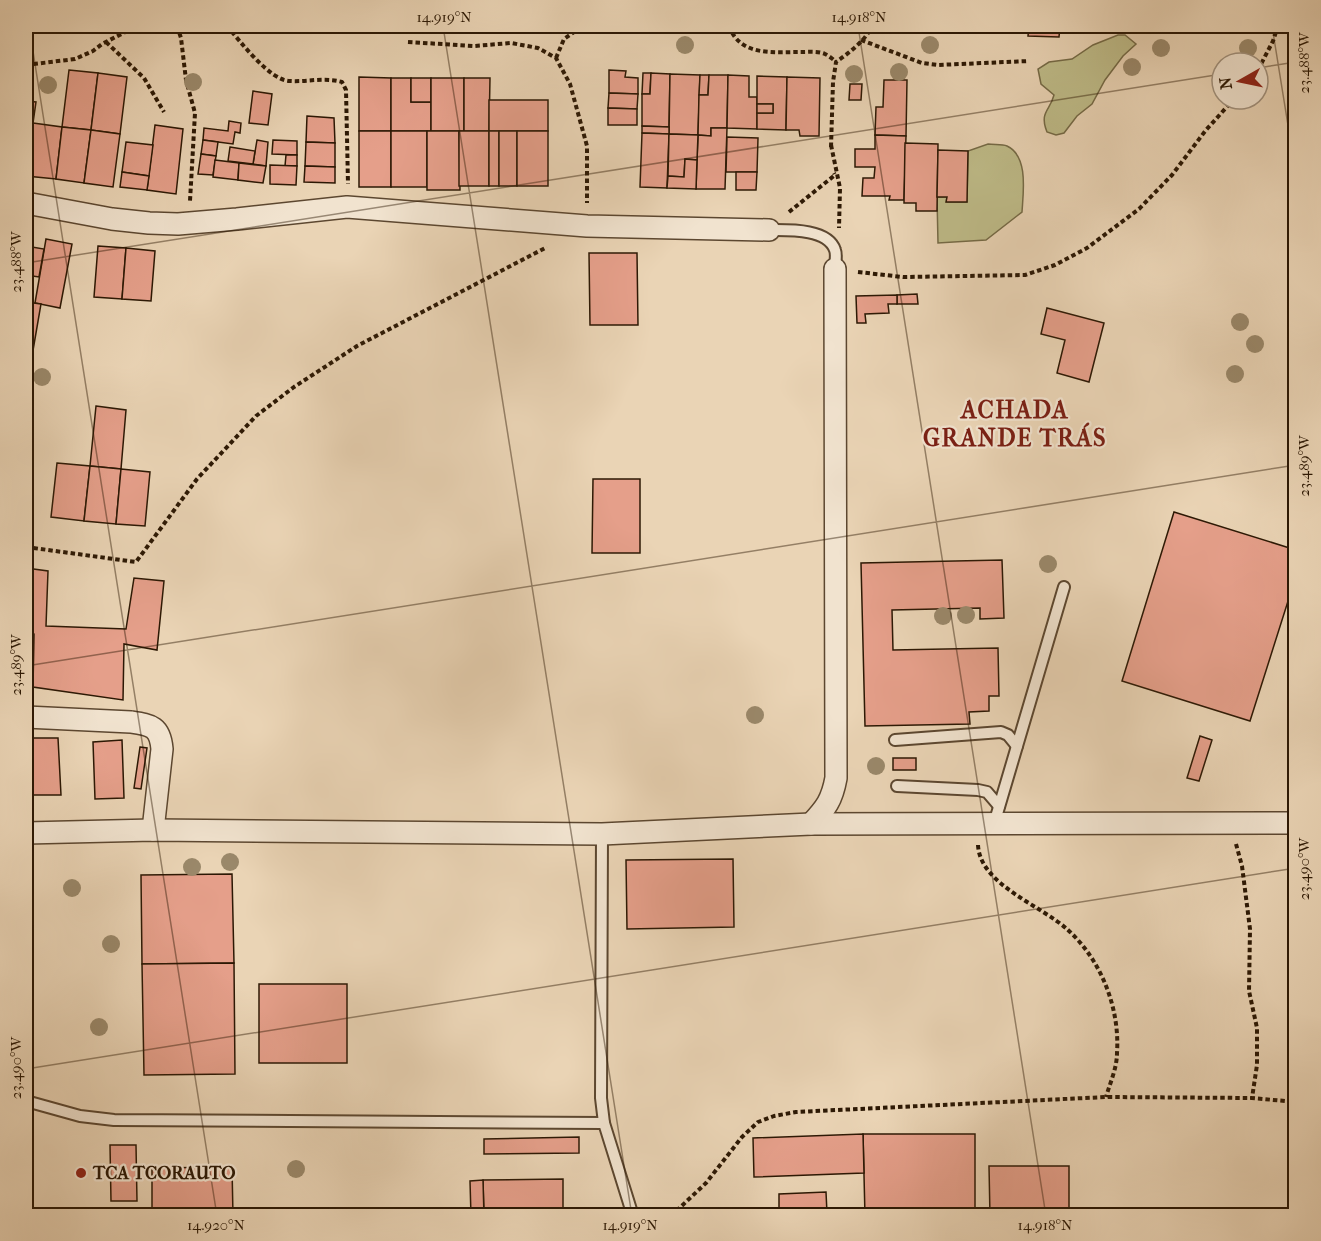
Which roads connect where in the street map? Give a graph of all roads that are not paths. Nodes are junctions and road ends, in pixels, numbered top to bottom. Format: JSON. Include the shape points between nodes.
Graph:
{"nodes":[{"id":1,"x":26,"y":203,"type":"edge"},
{"id":2,"x":769,"y":230,"type":"joint"},
{"id":3,"x":835,"y":269,"type":"joint"},
{"id":4,"x":1064,"y":587,"type":"dead end"},
{"id":5,"x":26,"y":717,"type":"edge"},
{"id":6,"x":895,"y":740,"type":"dead end"},
{"id":7,"x":1017,"y":746,"type":"junction"},
{"id":8,"x":897,"y":786,"type":"dead end"},
{"id":9,"x":990,"y":818,"type":"junction"},
{"id":10,"x":1296,"y":823,"type":"edge"},
{"id":11,"x":811,"y":824,"type":"junction"},
{"id":12,"x":153,"y":830,"type":"junction"},
{"id":13,"x":26,"y":833,"type":"edge"},
{"id":14,"x":602,"y":834,"type":"junction"},
{"id":15,"x":26,"y":1101,"type":"edge"},
{"id":16,"x":604,"y":1123,"type":"junction"},
{"id":17,"x":633,"y":1215,"type":"edge"}],
"edges":[{"from":1,"to":2,"type":"street","via":[[149,224],[347,207],[587,226]]},
{"from":2,"to":3,"type":"lane","via":[[805,232],[826,238],[835,249]]},
{"from":3,"to":11,"type":"street","via":[[836,778],[833,796]]},
{"from":4,"to":7,"type":"lane"},
{"from":5,"to":12,"type":"street","via":[[131,722],[157,730],[162,749]]},
{"from":6,"to":7,"type":"lane","via":[[1001,732]]},
{"from":7,"to":9,"type":"lane"},
{"from":8,"to":9,"type":"lane","via":[[987,792]]},
{"from":9,"to":10,"type":"street"},
{"from":9,"to":11,"type":"street"},
{"from":11,"to":14,"type":"street"},
{"from":12,"to":13,"type":"street"},
{"from":12,"to":14,"type":"street"},
{"from":14,"to":16,"type":"lane"},
{"from":15,"to":16,"type":"lane","via":[[80,1116],[114,1120]]},
{"from":16,"to":17,"type":"lane"}]}
